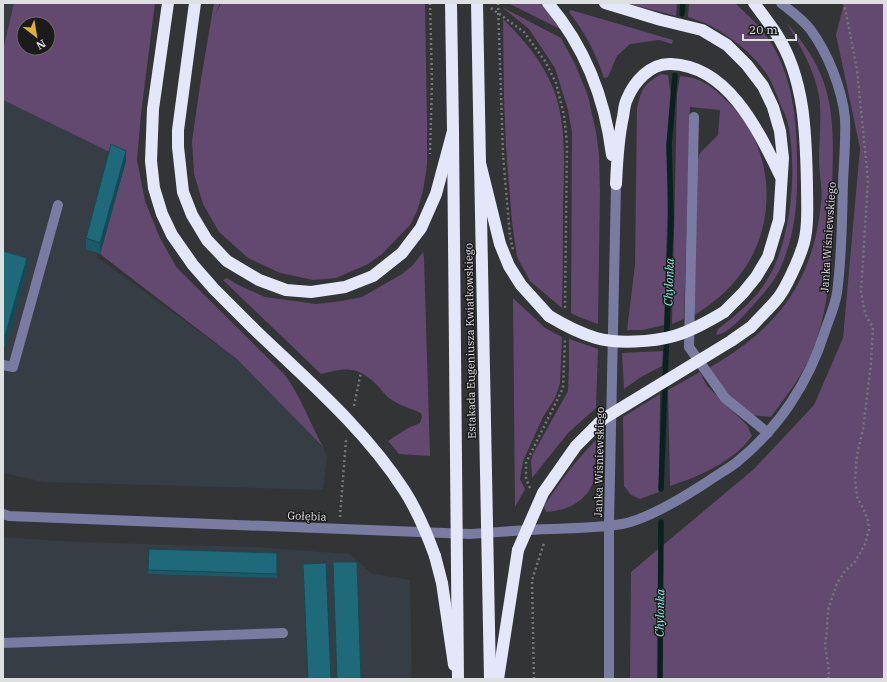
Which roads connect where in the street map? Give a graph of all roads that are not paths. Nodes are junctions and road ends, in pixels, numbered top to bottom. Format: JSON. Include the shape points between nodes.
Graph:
{"nodes":[{"id":1,"x":168,"y":3,"type":"edge"},
{"id":2,"x":195,"y":3,"type":"edge"},
{"id":3,"x":450,"y":3,"type":"edge"},
{"id":4,"x":548,"y":3,"type":"edge"},
{"id":5,"x":605,"y":3,"type":"edge"},
{"id":6,"x":754,"y":3,"type":"edge"},
{"id":7,"x":781,"y":3,"type":"edge"},
{"id":8,"x":482,"y":4,"type":"edge"},
{"id":9,"x":694,"y":117,"type":"dead end"},
{"id":10,"x":452,"y":131,"type":"junction"},
{"id":11,"x":480,"y":164,"type":"junction"},
{"id":12,"x":782,"y":178,"type":"junction"},
{"id":13,"x":616,"y":184,"type":"junction"},
{"id":14,"x":58,"y":205,"type":"dead end"},
{"id":15,"x":3,"y":365,"type":"edge"},
{"id":16,"x":768,"y":433,"type":"junction"},
{"id":17,"x":3,"y":514,"type":"edge"},
{"id":18,"x":609,"y":525,"type":"junction"},
{"id":19,"x":283,"y":633,"type":"dead end"},
{"id":20,"x":3,"y":643,"type":"edge"},
{"id":21,"x":457,"y":679,"type":"edge"},
{"id":22,"x":490,"y":679,"type":"edge"},
{"id":23,"x":498,"y":679,"type":"edge"},
{"id":24,"x":609,"y":679,"type":"edge"}],
"edges":[{"from":1,"to":21,"type":"highway","bridge":true,"via":[[153,109],[151,161],[154,188],[162,214],[172,235],[214,289],[355,428],[405,491],[428,538],[442,583]]},
{"from":2,"to":10,"type":"highway","via":[[178,130],[183,192],[192,215],[207,240],[228,261],[259,280],[286,290],[312,292],[345,287],[373,276],[402,253],[421,228],[436,194]]},
{"from":3,"to":10,"type":"highway","name":"Estakada Eugeniusza Kwiatkowskiego"},
{"from":4,"to":13,"type":"highway","via":[[573,36],[597,88],[609,132]]},
{"from":5,"to":12,"type":"highway","via":[[702,30],[727,45],[763,86],[773,107],[780,131]]},
{"from":6,"to":23,"type":"highway","bridge":true,"via":[[778,36],[789,59],[803,110],[807,220],[803,248],[779,297],[751,327],[603,419],[576,446],[543,493],[518,550]]},
{"from":7,"to":16,"type":"street","name":"Janka Wiśniewskiego","via":[[810,30],[828,58],[839,86],[845,117],[845,143],[837,295],[808,374],[788,408]]},
{"from":8,"to":11,"type":"highway","name":"Estakada Eugeniusza Kwiatkowskiego"},
{"from":9,"to":16,"type":"street","via":[[689,347],[725,398]]},
{"from":10,"to":21,"type":"highway","name":"Estakada Eugeniusza Kwiatkowskiego","bridge":true},
{"from":11,"to":12,"type":"highway","bridge":true,"via":[[500,244],[509,266],[521,285],[549,316],[568,328],[613,341],[642,341],[674,336],[724,312],[743,293],[768,257],[779,220]]},
{"from":11,"to":22,"type":"highway","name":"Estakada Eugeniusza Kwiatkowskiego","bridge":true},
{"from":12,"to":13,"type":"highway","via":[[764,142],[740,105],[726,89],[714,78],[695,68],[663,63],[649,70],[637,81],[626,100],[619,138]]},
{"from":13,"to":18,"type":"street","name":"Janka Wiśniewskiego"},
{"from":14,"to":15,"type":"street","via":[[13,367]]},
{"from":16,"to":18,"type":"street","name":"Janka Wiśniewskiego","via":[[737,462],[694,491],[636,520]]},
{"from":17,"to":18,"type":"street","name":"Gołębia","via":[[470,534]]},
{"from":18,"to":24,"type":"street","name":"Janka Wiśniewskiego"},
{"from":19,"to":20,"type":"street"}]}
